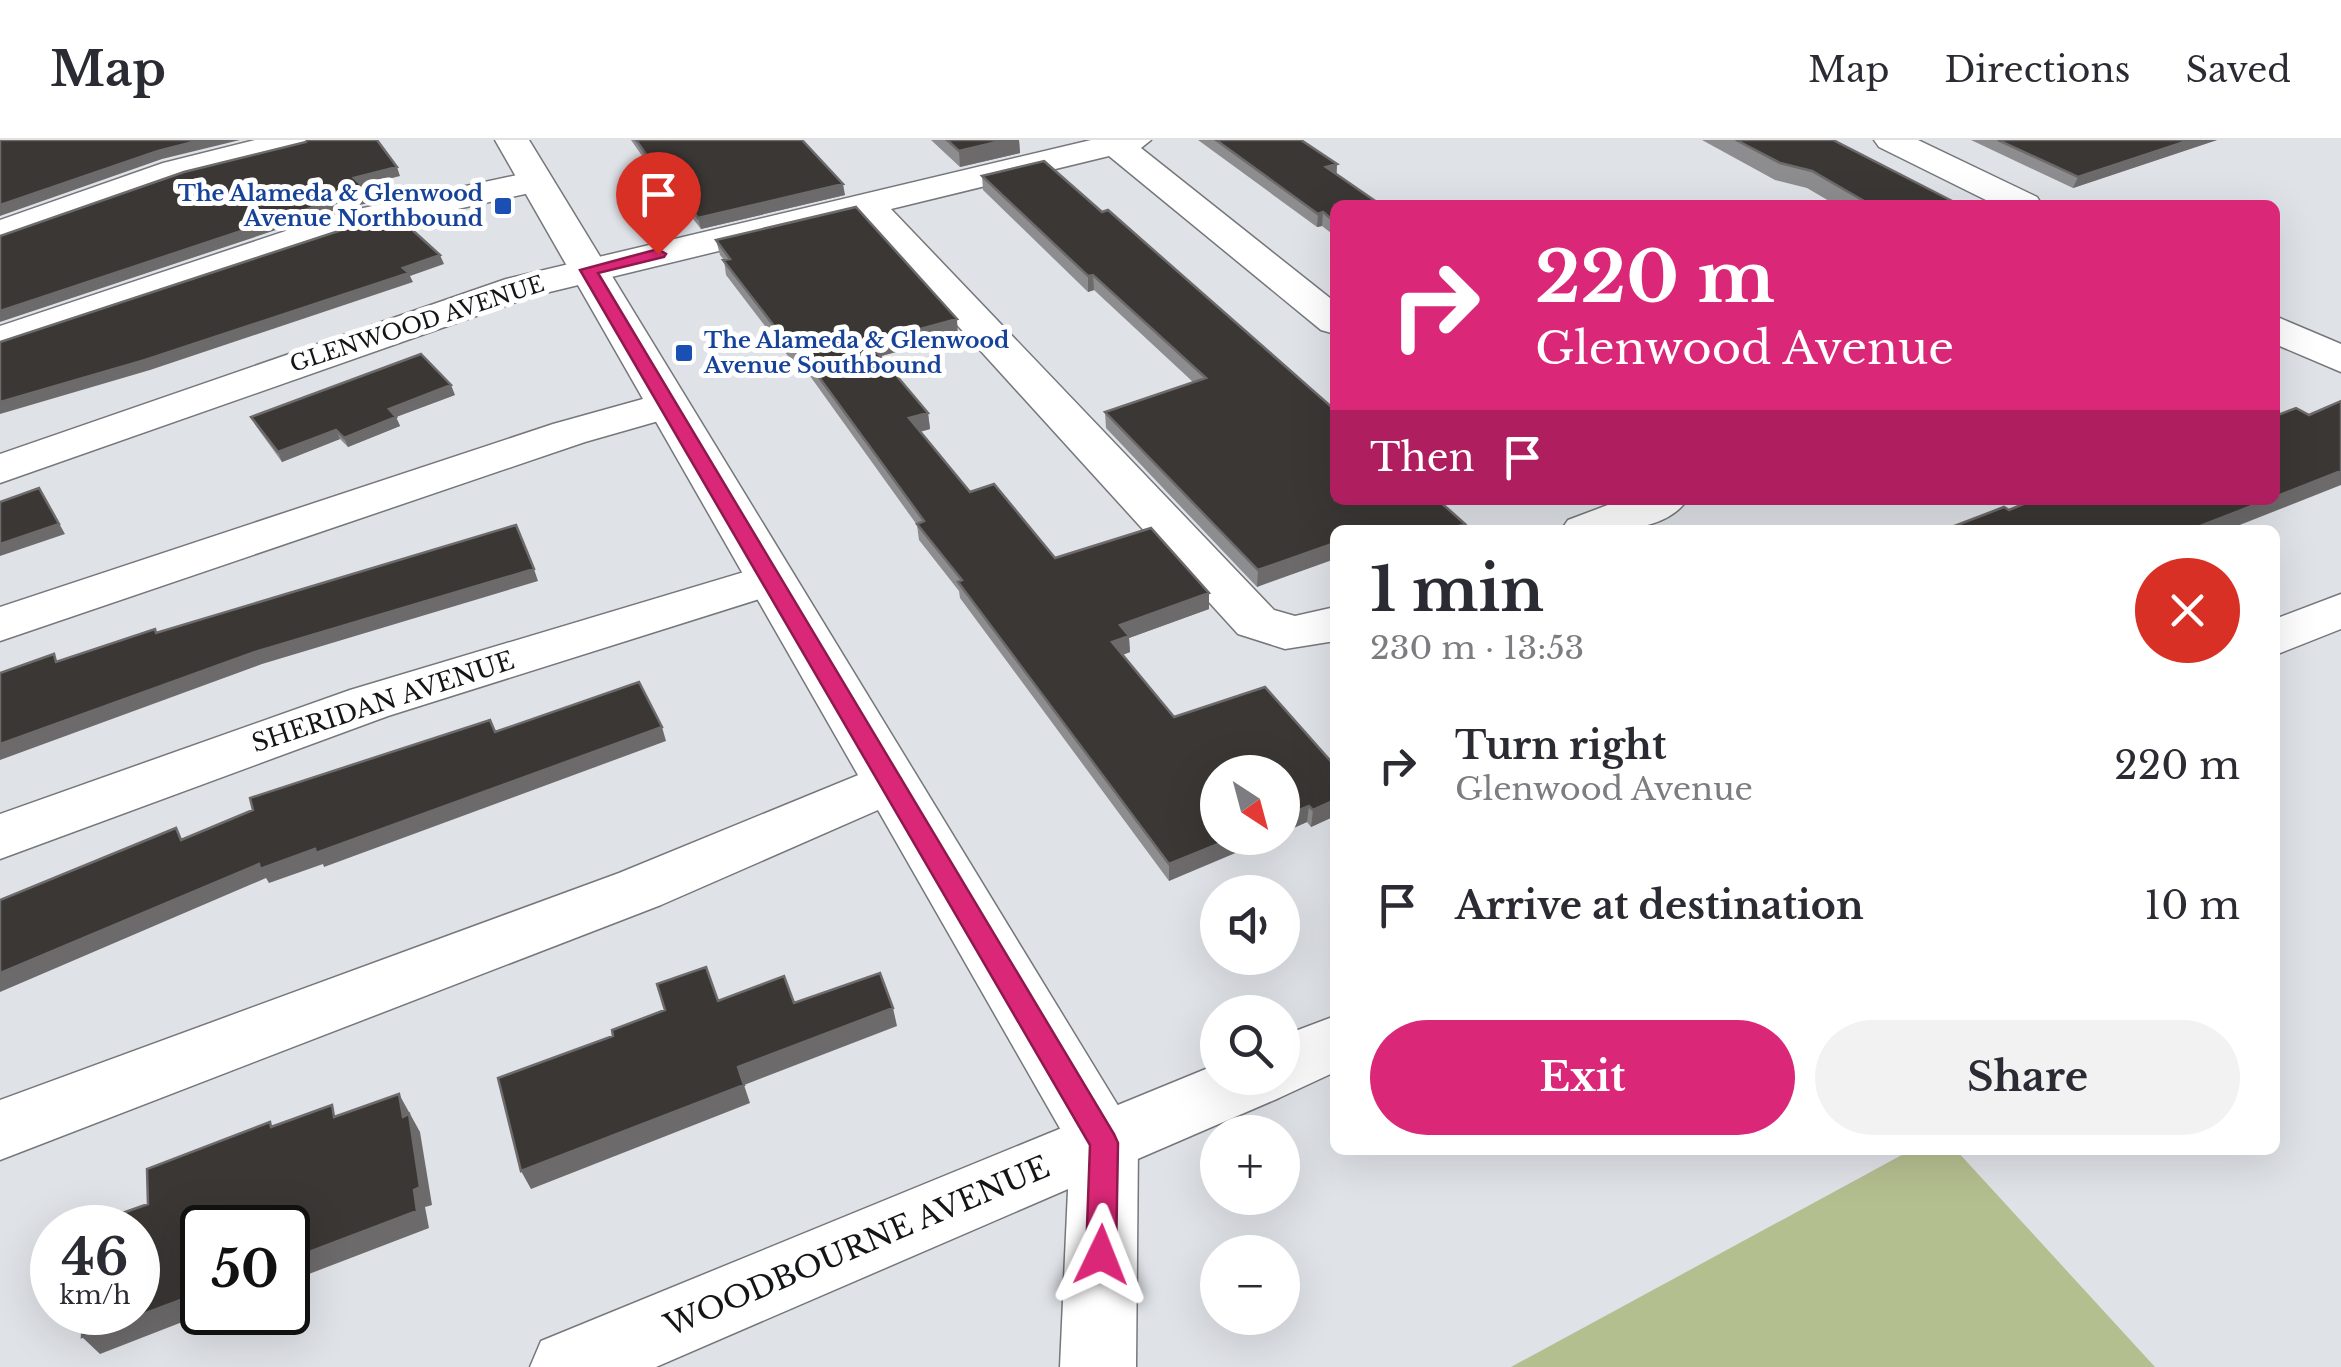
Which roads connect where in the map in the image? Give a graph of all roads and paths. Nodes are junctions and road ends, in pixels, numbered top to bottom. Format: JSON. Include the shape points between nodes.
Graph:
{"nodes":[{"id":1,"x":297,"y":140,"type":"edge"},
{"id":2,"x":1891,"y":140,"type":"edge"},
{"id":3,"x":1120,"y":142,"type":"edge"},
{"id":4,"x":524,"y":161,"type":"edge"},
{"id":5,"x":2014,"y":200,"type":"edge"},
{"id":6,"x":867,"y":204,"type":"junction"},
{"id":7,"x":0,"y":232,"type":"edge"},
{"id":8,"x":588,"y":270,"type":"junction"},
{"id":9,"x":1330,"y":318,"type":"edge"},
{"id":10,"x":2280,"y":330,"type":"edge"},
{"id":11,"x":0,"y":339,"type":"edge"},
{"id":12,"x":2341,"y":360,"type":"edge"},
{"id":13,"x":668,"y":405,"type":"junction"},
{"id":14,"x":0,"y":469,"type":"edge"},
{"id":15,"x":1645,"y":505,"type":"edge"},
{"id":16,"x":1580,"y":522,"type":"edge"},
{"id":17,"x":770,"y":579,"type":"junction"},
{"id":18,"x":2341,"y":610,"type":"edge"},
{"id":19,"x":1330,"y":624,"type":"edge"},
{"id":20,"x":0,"y":625,"type":"edge"},
{"id":21,"x":2280,"y":636,"type":"edge"},
{"id":22,"x":890,"y":782,"type":"junction"},
{"id":23,"x":0,"y":837,"type":"edge"},
{"id":24,"x":1330,"y":1045,"type":"edge"},
{"id":25,"x":1300,"y":1058,"type":"edge"},
{"id":26,"x":1216,"y":1095,"type":"edge"},
{"id":27,"x":0,"y":1130,"type":"edge"},
{"id":28,"x":1104,"y":1143,"type":"junction"},
{"id":29,"x":568,"y":1367,"type":"edge"},
{"id":30,"x":1098,"y":1367,"type":"edge"}],
"edges":[{"from":1,"to":7,"type":"street","via":[[175,170]]},
{"from":2,"to":5,"type":"street"},
{"from":3,"to":6,"type":"street","name":"GLENWOOD AVENUE"},
{"from":3,"to":9,"type":"street"},
{"from":4,"to":8,"type":"street"},
{"from":4,"to":11,"type":"street"},
{"from":6,"to":8,"type":"street","name":"GLENWOOD AVENUE"},
{"from":6,"to":19,"type":"street","via":[[1256,622],[1276,634],[1304,634]]},
{"from":8,"to":13,"type":"street"},
{"from":8,"to":14,"type":"street","name":"GLENWOOD AVENUE","via":[[404,326]]},
{"from":10,"to":12,"type":"street"},
{"from":13,"to":17,"type":"street"},
{"from":13,"to":20,"type":"street"},
{"from":15,"to":16,"type":"street"},
{"from":17,"to":22,"type":"street"},
{"from":17,"to":23,"type":"street","name":"SHERIDAN AVENUE","via":[[370,704]]},
{"from":18,"to":21,"type":"street"},
{"from":22,"to":27,"type":"street","via":[[622,896]]},
{"from":22,"to":28,"type":"street"},
{"from":24,"to":25,"type":"street"},
{"from":26,"to":28,"type":"street","name":"WOODBOURNE AVENUE"},
{"from":28,"to":29,"type":"street","name":"WOODBOURNE AVENUE"},
{"from":28,"to":30,"type":"street"}]}
